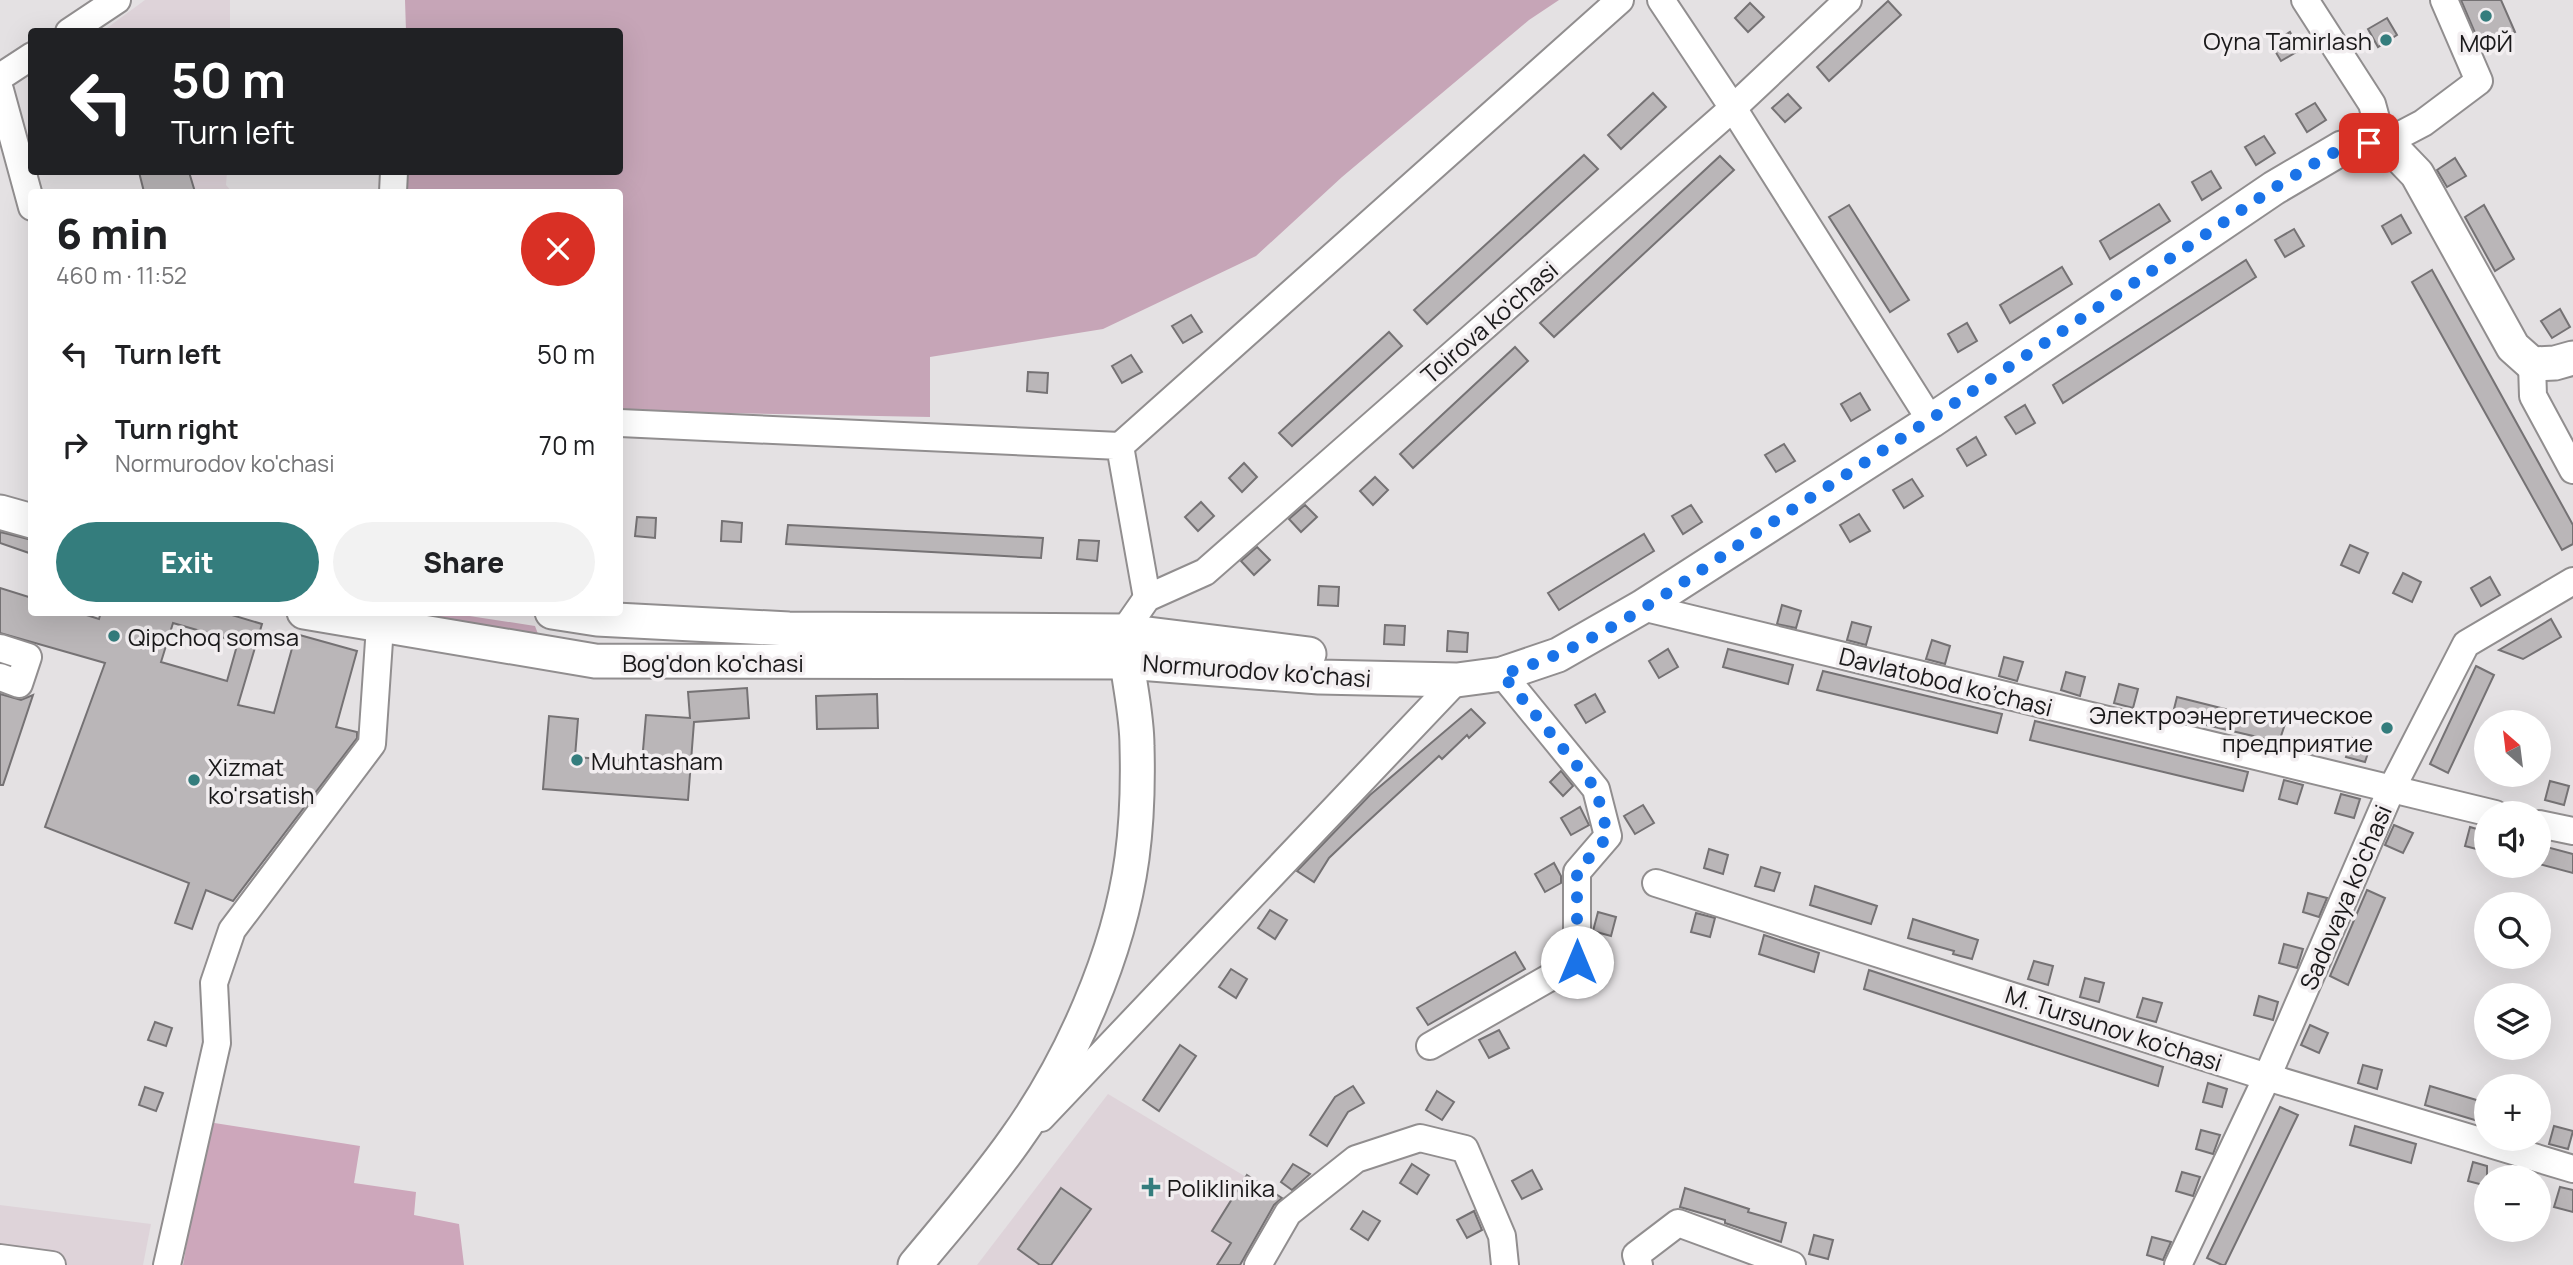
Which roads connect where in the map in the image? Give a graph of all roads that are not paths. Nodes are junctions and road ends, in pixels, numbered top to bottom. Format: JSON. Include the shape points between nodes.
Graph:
{"nodes":[{"id":1,"x":117,"y":0,"type":"edge"},
{"id":2,"x":1620,"y":0,"type":"edge"},
{"id":3,"x":1661,"y":0,"type":"edge"},
{"id":4,"x":1848,"y":0,"type":"edge"},
{"id":5,"x":2305,"y":0,"type":"edge"},
{"id":6,"x":2444,"y":0,"type":"edge"},
{"id":7,"x":75,"y":28,"type":"edge"},
{"id":8,"x":28,"y":59,"type":"edge"},
{"id":9,"x":0,"y":77,"type":"edge"},
{"id":10,"x":2,"y":105,"type":"edge"},
{"id":11,"x":1733,"y":108,"type":"junction"},
{"id":12,"x":2383,"y":144,"type":"junction"},
{"id":13,"x":28,"y":193,"type":"edge"},
{"id":14,"x":2573,"y":358,"type":"edge"},
{"id":15,"x":2532,"y":364,"type":"junction"},
{"id":16,"x":1931,"y":421,"type":"junction"},
{"id":17,"x":623,"y":423,"type":"edge"},
{"id":18,"x":1120,"y":446,"type":"junction"},
{"id":19,"x":2573,"y":470,"type":"edge"},
{"id":20,"x":0,"y":512,"type":"edge"},
{"id":21,"x":28,"y":520,"type":"edge"},
{"id":22,"x":2573,"y":581,"type":"edge"},
{"id":23,"x":1147,"y":598,"type":"junction"},
{"id":24,"x":1642,"y":607,"type":"junction"},
{"id":25,"x":326,"y":616,"type":"edge"},
{"id":26,"x":578,"y":616,"type":"edge"},
{"id":27,"x":597,"y":619,"type":"junction"},
{"id":28,"x":380,"y":626,"type":"junction"},
{"id":29,"x":1125,"y":647,"type":"junction"},
{"id":30,"x":0,"y":648,"type":"edge"},
{"id":31,"x":595,"y":662,"type":"junction"},
{"id":32,"x":1502,"y":674,"type":"junction"},
{"id":33,"x":0,"y":677,"type":"edge"},
{"id":34,"x":1457,"y":680,"type":"junction"},
{"id":35,"x":2390,"y":790,"type":"junction"},
{"id":36,"x":2474,"y":809,"type":"edge"},
{"id":37,"x":2551,"y":826,"type":"edge"},
{"id":38,"x":2573,"y":831,"type":"edge"},
{"id":39,"x":1656,"y":883,"type":"dead end"},
{"id":40,"x":1430,"y":1046,"type":"dead end"},
{"id":41,"x":2267,"y":1077,"type":"junction"},
{"id":42,"x":998,"y":1162,"type":"junction"},
{"id":43,"x":2573,"y":1169,"type":"edge"},
{"id":44,"x":0,"y":1258,"type":"edge"},
{"id":45,"x":52,"y":1265,"type":"edge"},
{"id":46,"x":167,"y":1265,"type":"edge"},
{"id":47,"x":915,"y":1265,"type":"edge"},
{"id":48,"x":1258,"y":1265,"type":"edge"},
{"id":49,"x":1505,"y":1265,"type":"edge"},
{"id":50,"x":1639,"y":1265,"type":"edge"},
{"id":51,"x":1792,"y":1265,"type":"edge"},
{"id":52,"x":2178,"y":1265,"type":"edge"}],
"edges":[{"from":1,"to":7,"type":"street"},
{"from":2,"to":18,"type":"street"},
{"from":3,"to":11,"type":"street"},
{"from":4,"to":11,"type":"street","name":"Toirova ko'chasi"},
{"from":5,"to":12,"type":"street","via":[[2372,104]]},
{"from":6,"to":12,"type":"street","via":[[2479,81],[2423,123]]},
{"from":8,"to":9,"type":"street"},
{"from":10,"to":13,"type":"street"},
{"from":11,"to":16,"type":"street"},
{"from":11,"to":23,"type":"street","name":"Toirova ko'chasi","via":[[1205,572]]},
{"from":12,"to":15,"type":"main road","via":[[2402,156],[2417,174],[2500,328]]},
{"from":12,"to":16,"type":"main road","name":"Normurodov ko'chasi","via":[[2342,148],[2274,188]]},
{"from":14,"to":15,"type":"main road"},
{"from":15,"to":19,"type":"street","via":[[2533,396]]},
{"from":16,"to":24,"type":"main road","name":"Normurodov ko'chasi"},
{"from":17,"to":18,"type":"street"},
{"from":18,"to":23,"type":"street"},
{"from":20,"to":21,"type":"main road"},
{"from":22,"to":35,"type":"street","name":"Sadovaya ko'chasi","via":[[2466,644]]},
{"from":23,"to":29,"type":"street"},
{"from":24,"to":32,"type":"main road","name":"Normurodov ko'chasi","via":[[1558,655]]},
{"from":24,"to":35,"type":"street","name":"Davlatobod ko’chasi"},
{"from":25,"to":28,"type":"main road","name":"Bog'don ko'chasi"},
{"from":26,"to":27,"type":"main road","name":"Bog'don ko'chasi"},
{"from":27,"to":29,"type":"main road","name":"Bog'don ko'chasi"},
{"from":27,"to":31,"type":"main road","via":[[579,630],[577,640],[585,658]]},
{"from":28,"to":31,"type":"main road","name":"Bog'don ko'chasi"},
{"from":28,"to":46,"type":"street","via":[[372,744],[232,930],[214,983],[217,1043]]},
{"from":29,"to":31,"type":"main road","name":"Bog'don ko'chasi"},
{"from":29,"to":34,"type":"main road","name":"Normurodov ko'chasi","via":[[1312,654],[1388,678]]},
{"from":29,"to":42,"type":"main road","name":"Normurodov ko'chasi","via":[[1137,746],[1135,830],[1126,886],[1072,1042],[1046,1092]]},
{"from":30,"to":33,"type":"street","via":[[28,657],[19,684]]},
{"from":32,"to":34,"type":"main road","name":"Normurodov ko'chasi"},
{"from":32,"to":40,"type":"street","via":[[1596,789],[1608,836],[1577,872],[1577,962]]},
{"from":34,"to":42,"type":"street"},
{"from":35,"to":36,"type":"street","name":"Davlatobod ko’chasi"},
{"from":35,"to":41,"type":"street","name":"Sadovaya ko'chasi"},
{"from":37,"to":38,"type":"street"},
{"from":39,"to":41,"type":"street","name":"M. Tursunov ko'chasi"},
{"from":41,"to":43,"type":"street","name":"M. Tursunov ko'chasi"},
{"from":41,"to":52,"type":"street","name":"Sadovaya ko'chasi"},
{"from":42,"to":47,"type":"main road","name":"Normurodov ko'chasi"},
{"from":44,"to":45,"type":"street"},
{"from":48,"to":49,"type":"street","via":[[1288,1213],[1356,1159],[1420,1138],[1465,1149],[1502,1236]]},
{"from":50,"to":51,"type":"street","via":[[1636,1255],[1678,1223]]}]}
